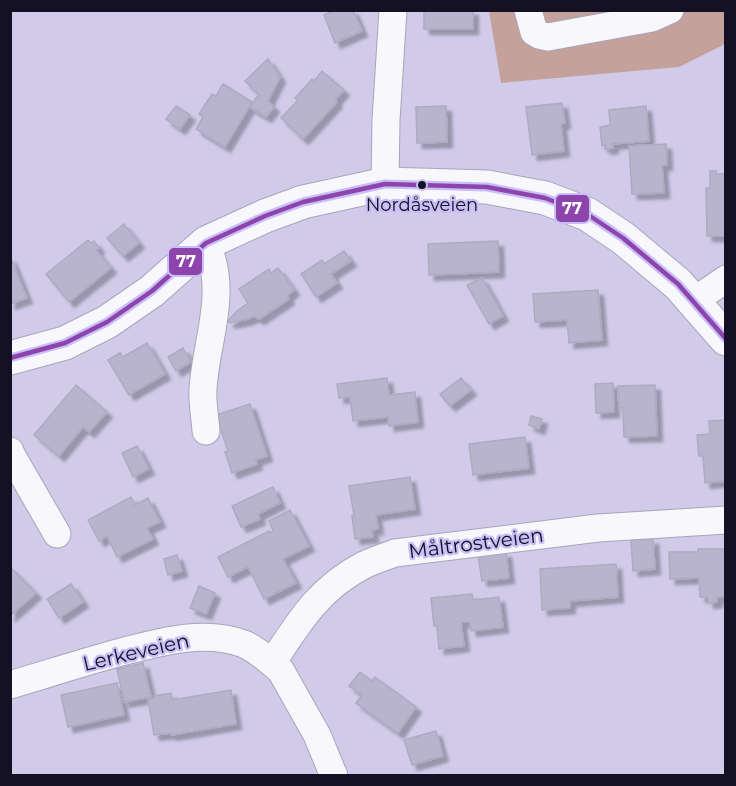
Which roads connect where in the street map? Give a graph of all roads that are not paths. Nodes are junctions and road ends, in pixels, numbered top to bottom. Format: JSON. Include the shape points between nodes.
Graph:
{"nodes":[{"id":1,"x":393,"y":10,"type":"edge"},
{"id":2,"x":528,"y":10,"type":"edge"},
{"id":3,"x":670,"y":10,"type":"edge"},
{"id":4,"x":385,"y":184,"type":"junction"},
{"id":5,"x":206,"y":243,"type":"junction"},
{"id":6,"x":726,"y":279,"type":"edge"},
{"id":7,"x":694,"y":301,"type":"junction"},
{"id":8,"x":726,"y":339,"type":"edge"},
{"id":9,"x":10,"y":358,"type":"edge"},
{"id":10,"x":206,"y":431,"type":"dead end"},
{"id":11,"x":10,"y":451,"type":"edge"},
{"id":12,"x":726,"y":520,"type":"edge"},
{"id":13,"x":57,"y":534,"type":"dead end"},
{"id":14,"x":272,"y":663,"type":"junction"},
{"id":15,"x":10,"y":685,"type":"edge"},
{"id":16,"x":334,"y":776,"type":"edge"}],
"edges":[{"from":1,"to":4,"type":"street"},
{"from":2,"to":3,"type":"street","via":[[534,32],[548,37],[652,18]]},
{"from":4,"to":5,"type":"main road","via":[[303,202]]},
{"from":4,"to":7,"type":"main road","via":[[487,187],[545,198],[587,214],[623,238]]},
{"from":5,"to":9,"type":"main road","via":[[152,291],[107,322],[65,343]]},
{"from":5,"to":10,"type":"street","via":[[217,280],[203,390]]},
{"from":6,"to":7,"type":"street"},
{"from":7,"to":8,"type":"main road"},
{"from":11,"to":13,"type":"street"},
{"from":12,"to":14,"type":"street","name":"Måltrostveien","via":[[598,528],[395,553],[365,564],[334,583],[307,610]]},
{"from":14,"to":15,"type":"street","name":"Lerkeveien","via":[[245,644],[222,638],[197,638],[157,643]]},
{"from":14,"to":16,"type":"street","name":"Lerkeveien","via":[[281,671],[317,735]]}]}
